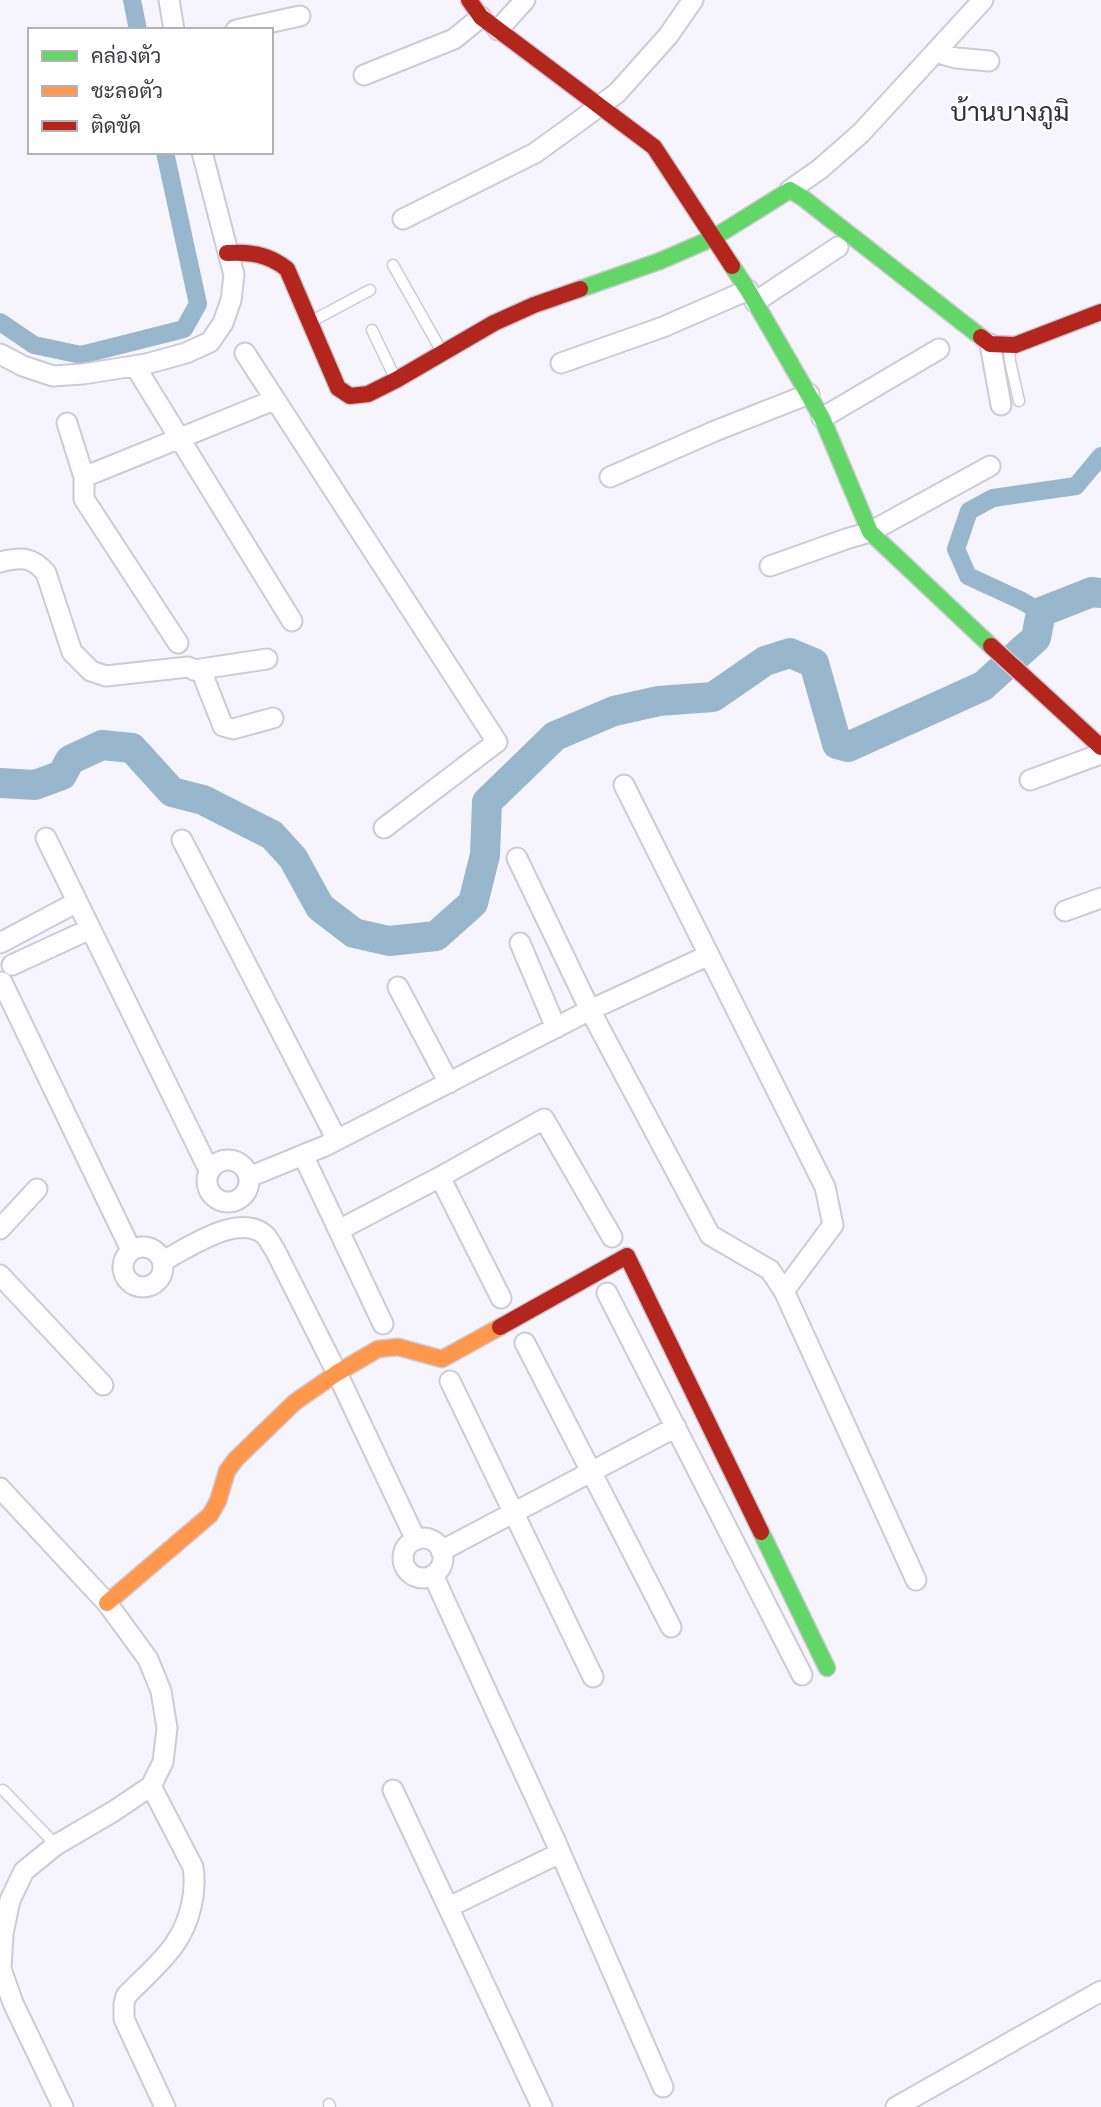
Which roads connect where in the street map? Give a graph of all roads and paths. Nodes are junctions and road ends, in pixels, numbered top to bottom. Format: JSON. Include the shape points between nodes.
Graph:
{"nodes":[{"id":1,"x":169,"y":0,"type":"edge"},
{"id":2,"x":469,"y":0,"type":"edge"},
{"id":3,"x":525,"y":0,"type":"edge"},
{"id":4,"x":693,"y":0,"type":"edge"},
{"id":5,"x":983,"y":0,"type":"edge"},
{"id":6,"x":300,"y":16,"type":"dead end"},
{"id":7,"x":481,"y":18,"type":"junction"},
{"id":8,"x":174,"y":28,"type":"edge"},
{"id":9,"x":245,"y":28,"type":"edge"},
{"id":10,"x":498,"y":30,"type":"junction"},
{"id":11,"x":936,"y":52,"type":"junction"},
{"id":12,"x":989,"y":61,"type":"dead end"},
{"id":13,"x":365,"y":75,"type":"dead end"},
{"id":14,"x":599,"y":106,"type":"junction"},
{"id":15,"x":202,"y":154,"type":"edge"},
{"id":16,"x":790,"y":190,"type":"junction"},
{"id":17,"x":402,"y":219,"type":"dead end"},
{"id":18,"x":713,"y":238,"type":"junction"},
{"id":19,"x":838,"y":247,"type":"dead end"},
{"id":20,"x":227,"y":253,"type":"junction"},
{"id":21,"x":393,"y":265,"type":"dead end"},
{"id":22,"x":370,"y":290,"type":"dead end"},
{"id":23,"x":752,"y":296,"type":"junction"},
{"id":24,"x":1101,"y":312,"type":"edge"},
{"id":25,"x":310,"y":322,"type":"junction"},
{"id":26,"x":372,"y":330,"type":"dead end"},
{"id":27,"x":999,"y":344,"type":"junction"},
{"id":28,"x":939,"y":349,"type":"dead end"},
{"id":29,"x":442,"y":352,"type":"junction"},
{"id":30,"x":0,"y":354,"type":"edge"},
{"id":31,"x":245,"y":354,"type":"dead end"},
{"id":32,"x":561,"y":363,"type":"dead end"},
{"id":33,"x":135,"y":366,"type":"junction"},
{"id":34,"x":396,"y":380,"type":"junction"},
{"id":35,"x":809,"y":394,"type":"junction"},
{"id":36,"x":274,"y":400,"type":"junction"},
{"id":37,"x":1010,"y":403,"type":"dead end"},
{"id":38,"x":822,"y":418,"type":"junction"},
{"id":39,"x":67,"y":423,"type":"dead end"},
{"id":40,"x":180,"y":438,"type":"junction"},
{"id":41,"x":990,"y":466,"type":"dead end"},
{"id":42,"x":84,"y":477,"type":"junction"},
{"id":43,"x":610,"y":477,"type":"dead end"},
{"id":44,"x":870,"y":532,"type":"junction"},
{"id":45,"x":0,"y":562,"type":"edge"},
{"id":46,"x":770,"y":566,"type":"dead end"},
{"id":47,"x":292,"y":621,"type":"dead end"},
{"id":48,"x":178,"y":643,"type":"dead end"},
{"id":49,"x":267,"y":659,"type":"dead end"},
{"id":50,"x":194,"y":670,"type":"junction"},
{"id":51,"x":273,"y":718,"type":"dead end"},
{"id":52,"x":1101,"y":747,"type":"edge"},
{"id":53,"x":1101,"y":754,"type":"edge"},
{"id":54,"x":1030,"y":780,"type":"dead end"},
{"id":55,"x":624,"y":785,"type":"dead end"},
{"id":56,"x":384,"y":828,"type":"dead end"},
{"id":57,"x":47,"y":838,"type":"dead end"},
{"id":58,"x":182,"y":839,"type":"dead end"},
{"id":59,"x":517,"y":858,"type":"dead end"},
{"id":60,"x":1101,"y":898,"type":"edge"},
{"id":61,"x":77,"y":902,"type":"junction"},
{"id":62,"x":1065,"y":911,"type":"dead end"},
{"id":63,"x":90,"y":929,"type":"junction"},
{"id":64,"x":520,"y":943,"type":"dead end"},
{"id":65,"x":0,"y":944,"type":"edge"},
{"id":66,"x":709,"y":956,"type":"junction"},
{"id":67,"x":5,"y":977,"type":"edge"},
{"id":68,"x":398,"y":987,"type":"dead end"},
{"id":69,"x":590,"y":1010,"type":"junction"},
{"id":70,"x":556,"y":1028,"type":"junction"},
{"id":71,"x":449,"y":1083,"type":"junction"},
{"id":72,"x":337,"y":1140,"type":"junction"},
{"id":73,"x":303,"y":1155,"type":"junction"},
{"id":74,"x":209,"y":1170,"type":"junction"},
{"id":75,"x":249,"y":1177,"type":"junction"},
{"id":76,"x":440,"y":1177,"type":"junction"},
{"id":77,"x":37,"y":1189,"type":"dead end"},
{"id":78,"x":0,"y":1229,"type":"edge"},
{"id":79,"x":339,"y":1230,"type":"junction"},
{"id":80,"x":612,"y":1237,"type":"dead end"},
{"id":81,"x":131,"y":1250,"type":"junction"},
{"id":82,"x":163,"y":1261,"type":"junction"},
{"id":83,"x":0,"y":1275,"type":"edge"},
{"id":84,"x":784,"y":1291,"type":"junction"},
{"id":85,"x":607,"y":1293,"type":"dead end"},
{"id":86,"x":501,"y":1298,"type":"dead end"},
{"id":87,"x":383,"y":1324,"type":"dead end"},
{"id":88,"x":525,"y":1343,"type":"dead end"},
{"id":89,"x":337,"y":1373,"type":"junction"},
{"id":90,"x":450,"y":1381,"type":"dead end"},
{"id":91,"x":103,"y":1385,"type":"dead end"},
{"id":92,"x":676,"y":1427,"type":"junction"},
{"id":93,"x":591,"y":1472,"type":"junction"},
{"id":94,"x":0,"y":1488,"type":"edge"},
{"id":95,"x":514,"y":1513,"type":"junction"},
{"id":96,"x":415,"y":1540,"type":"junction"},
{"id":97,"x":441,"y":1551,"type":"junction"},
{"id":98,"x":433,"y":1575,"type":"junction"},
{"id":99,"x":916,"y":1580,"type":"dead end"},
{"id":100,"x":107,"y":1603,"type":"junction"},
{"id":101,"x":671,"y":1627,"type":"dead end"},
{"id":102,"x":827,"y":1668,"type":"dead end"},
{"id":103,"x":802,"y":1675,"type":"dead end"},
{"id":104,"x":593,"y":1677,"type":"dead end"},
{"id":105,"x":151,"y":1786,"type":"junction"},
{"id":106,"x":3,"y":1790,"type":"dead end"},
{"id":107,"x":393,"y":1790,"type":"dead end"},
{"id":108,"x":56,"y":1845,"type":"junction"},
{"id":109,"x":560,"y":1853,"type":"junction"},
{"id":110,"x":449,"y":1906,"type":"junction"},
{"id":111,"x":1101,"y":1991,"type":"edge"},
{"id":112,"x":663,"y":2087,"type":"dead end"},
{"id":113,"x":63,"y":2107,"type":"edge"},
{"id":114,"x":165,"y":2107,"type":"edge"},
{"id":115,"x":542,"y":2107,"type":"edge"},
{"id":116,"x":896,"y":2107,"type":"edge"}],
"edges":[{"from":1,"to":8,"type":"street"},
{"from":2,"to":7,"type":"street"},
{"from":3,"to":10,"type":"street"},
{"from":4,"to":14,"type":"street","via":[[668,36],[617,93]]},
{"from":5,"to":11,"type":"street"},
{"from":6,"to":9,"type":"street"},
{"from":7,"to":10,"type":"street"},
{"from":7,"to":13,"type":"street","via":[[454,39]]},
{"from":10,"to":14,"type":"street"},
{"from":11,"to":12,"type":"street"},
{"from":11,"to":16,"type":"street","via":[[861,133]]},
{"from":14,"to":17,"type":"street","via":[[535,153]]},
{"from":14,"to":18,"type":"street","via":[[654,147]]},
{"from":15,"to":20,"type":"street"},
{"from":16,"to":18,"type":"street"},
{"from":16,"to":27,"type":"street","via":[[983,340]]},
{"from":18,"to":23,"type":"street"},
{"from":18,"to":29,"type":"street","via":[[534,306]]},
{"from":19,"to":23,"type":"street"},
{"from":20,"to":25,"type":"street","via":[[256,252],[275,258],[287,269]]},
{"from":20,"to":33,"type":"street","via":[[234,275],[231,300],[210,342]]},
{"from":21,"to":29,"type":"lane"},
{"from":22,"to":25,"type":"lane"},
{"from":23,"to":32,"type":"street"},
{"from":23,"to":35,"type":"street"},
{"from":24,"to":27,"type":"street","via":[[1029,340]]},
{"from":25,"to":34,"type":"street","via":[[338,388],[350,396],[368,394]]},
{"from":26,"to":34,"type":"lane"},
{"from":27,"to":37,"type":"street"},
{"from":28,"to":38,"type":"street"},
{"from":29,"to":34,"type":"street"},
{"from":30,"to":33,"type":"street","via":[[53,376]]},
{"from":31,"to":36,"type":"street"},
{"from":33,"to":40,"type":"street"},
{"from":35,"to":38,"type":"street"},
{"from":35,"to":43,"type":"street"},
{"from":36,"to":40,"type":"street"},
{"from":36,"to":56,"type":"street","via":[[497,742]]},
{"from":38,"to":44,"type":"street"},
{"from":39,"to":42,"type":"street"},
{"from":40,"to":42,"type":"street"},
{"from":40,"to":47,"type":"street"},
{"from":41,"to":44,"type":"street"},
{"from":42,"to":48,"type":"street","via":[[84,499]]},
{"from":44,"to":46,"type":"street"},
{"from":44,"to":52,"type":"street"},
{"from":45,"to":50,"type":"street","via":[[29,560],[46,573],[72,652],[91,671],[106,676],[176,667]]},
{"from":49,"to":50,"type":"street"},
{"from":50,"to":51,"type":"street","via":[[202,673],[223,726],[233,729]]},
{"from":53,"to":54,"type":"street"},
{"from":55,"to":66,"type":"street"},
{"from":57,"to":61,"type":"street"},
{"from":58,"to":72,"type":"street"},
{"from":59,"to":69,"type":"street"},
{"from":60,"to":62,"type":"street"},
{"from":61,"to":63,"type":"street"},
{"from":61,"to":65,"type":"street"},
{"from":63,"to":67,"type":"street"},
{"from":63,"to":74,"type":"street"},
{"from":64,"to":70,"type":"street"},
{"from":65,"to":67,"type":"street","via":[[9,952]]},
{"from":66,"to":69,"type":"street"},
{"from":66,"to":84,"type":"street","via":[[825,1187],[833,1225]]},
{"from":67,"to":81,"type":"street"},
{"from":68,"to":71,"type":"street"},
{"from":69,"to":70,"type":"street"},
{"from":69,"to":84,"type":"street","via":[[710,1235],[770,1270]]},
{"from":70,"to":71,"type":"street"},
{"from":71,"to":72,"type":"street"},
{"from":72,"to":73,"type":"street"},
{"from":73,"to":75,"type":"street"},
{"from":73,"to":79,"type":"street"},
{"from":74,"to":75,"type":"street","via":[[230,1159],[242,1165]]},
{"from":74,"to":75,"type":"street","via":[[208,1188],[223,1201],[242,1196]]},
{"from":76,"to":79,"type":"street"},
{"from":76,"to":80,"type":"street","via":[[544,1119]]},
{"from":76,"to":86,"type":"street"},
{"from":77,"to":78,"type":"street"},
{"from":79,"to":87,"type":"street"},
{"from":81,"to":82,"type":"street","via":[[149,1247]]},
{"from":81,"to":82,"type":"street","via":[[124,1261],[124,1274],[139,1287],[159,1280]]},
{"from":82,"to":89,"type":"street","via":[[219,1231],[235,1227],[265,1235]]},
{"from":83,"to":91,"type":"street"},
{"from":84,"to":99,"type":"street"},
{"from":85,"to":92,"type":"street"},
{"from":88,"to":93,"type":"street"},
{"from":89,"to":96,"type":"street"},
{"from":89,"to":100,"type":"street","via":[[295,1402],[236,1459],[210,1515]]},
{"from":89,"to":102,"type":"street","via":[[378,1349],[398,1347],[442,1359],[627,1256]]},
{"from":90,"to":95,"type":"street"},
{"from":92,"to":93,"type":"street"},
{"from":92,"to":103,"type":"street"},
{"from":93,"to":95,"type":"street"},
{"from":93,"to":101,"type":"street"},
{"from":94,"to":100,"type":"street"},
{"from":95,"to":97,"type":"street"},
{"from":95,"to":104,"type":"street"},
{"from":96,"to":97,"type":"street","via":[[433,1541]]},
{"from":96,"to":98,"type":"street","via":[[406,1548],[405,1566],[414,1576]]},
{"from":97,"to":98,"type":"street","via":[[442,1564]]},
{"from":98,"to":109,"type":"street"},
{"from":100,"to":105,"type":"street","via":[[148,1659],[160,1691],[167,1728],[163,1762]]},
{"from":105,"to":108,"type":"street"},
{"from":105,"to":114,"type":"street","via":[[193,1867],[195,1882],[177,1941],[124,2004],[124,2019]]},
{"from":106,"to":108,"type":"lane"},
{"from":107,"to":110,"type":"street"},
{"from":108,"to":113,"type":"street","via":[[24,1871],[10,1900],[1,1969]]},
{"from":109,"to":110,"type":"street"},
{"from":109,"to":112,"type":"street"},
{"from":110,"to":115,"type":"street"},
{"from":111,"to":116,"type":"street"}]}
